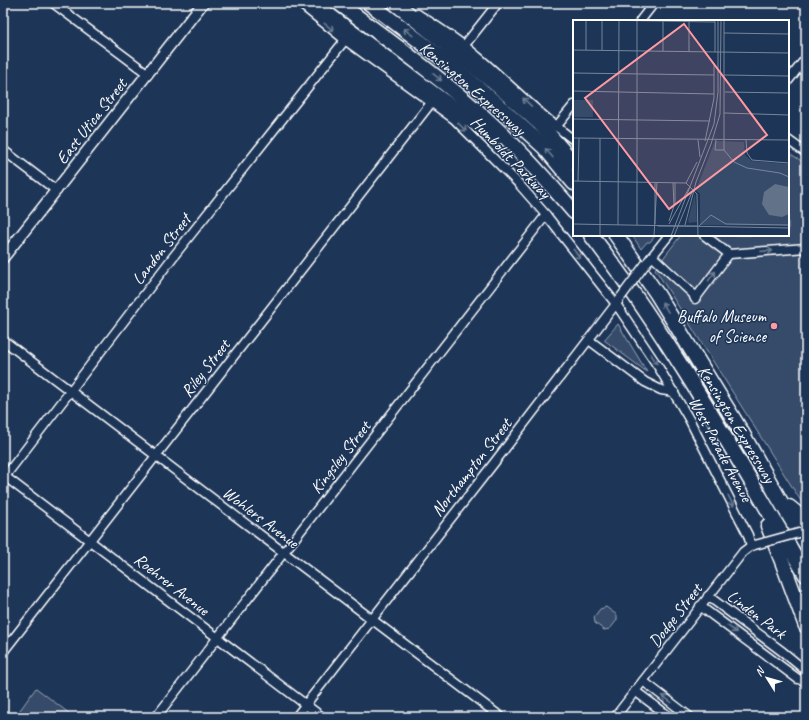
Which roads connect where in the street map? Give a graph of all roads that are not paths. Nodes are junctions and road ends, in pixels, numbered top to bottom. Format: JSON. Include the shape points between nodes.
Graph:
{"nodes":[{"id":1,"x":53,"y":3,"type":"edge"},
{"id":2,"x":203,"y":3,"type":"edge"},
{"id":3,"x":299,"y":3,"type":"edge"},
{"id":4,"x":314,"y":3,"type":"edge"},
{"id":5,"x":339,"y":3,"type":"edge"},
{"id":6,"x":369,"y":3,"type":"edge"},
{"id":7,"x":395,"y":3,"type":"edge"},
{"id":8,"x":400,"y":3,"type":"edge"},
{"id":9,"x":498,"y":3,"type":"edge"},
{"id":10,"x":654,"y":3,"type":"edge"},
{"id":11,"x":641,"y":20,"type":"edge"},
{"id":12,"x":345,"y":40,"type":"junction"},
{"id":13,"x":464,"y":46,"type":"junction"},
{"id":14,"x":806,"y":58,"type":"edge"},
{"id":15,"x":148,"y":74,"type":"junction"},
{"id":16,"x":789,"y":80,"type":"edge"},
{"id":17,"x":431,"y":103,"type":"junction"},
{"id":18,"x":573,"y":106,"type":"edge"},
{"id":19,"x":556,"y":127,"type":"junction"},
{"id":20,"x":573,"y":139,"type":"edge"},
{"id":21,"x":789,"y":141,"type":"edge"},
{"id":22,"x":3,"y":150,"type":"edge"},
{"id":23,"x":806,"y":153,"type":"edge"},
{"id":24,"x":528,"y":160,"type":"junction"},
{"id":25,"x":573,"y":162,"type":"edge"},
{"id":26,"x":573,"y":182,"type":"edge"},
{"id":27,"x":57,"y":190,"type":"junction"},
{"id":28,"x":573,"y":211,"type":"edge"},
{"id":29,"x":546,"y":215,"type":"junction"},
{"id":30,"x":592,"y":236,"type":"edge"},
{"id":31,"x":617,"y":236,"type":"edge"},
{"id":32,"x":668,"y":236,"type":"edge"},
{"id":33,"x":705,"y":236,"type":"edge"},
{"id":34,"x":806,"y":248,"type":"edge"},
{"id":35,"x":728,"y":254,"type":"junction"},
{"id":36,"x":3,"y":258,"type":"edge"},
{"id":37,"x":650,"y":259,"type":"junction"},
{"id":38,"x":619,"y":300,"type":"junction"},
{"id":39,"x":3,"y":340,"type":"edge"},
{"id":40,"x":589,"y":340,"type":"junction"},
{"id":41,"x":70,"y":391,"type":"junction"},
{"id":42,"x":674,"y":392,"type":"junction"},
{"id":43,"x":156,"y":456,"type":"junction"},
{"id":44,"x":746,"y":474,"type":"junction"},
{"id":45,"x":4,"y":477,"type":"edge"},
{"id":46,"x":778,"y":497,"type":"junction"},
{"id":47,"x":806,"y":524,"type":"edge"},
{"id":48,"x":806,"y":531,"type":"edge"},
{"id":49,"x":90,"y":540,"type":"junction"},
{"id":50,"x":806,"y":544,"type":"edge"},
{"id":51,"x":751,"y":546,"type":"junction"},
{"id":52,"x":284,"y":553,"type":"junction"},
{"id":53,"x":806,"y":575,"type":"edge"},
{"id":54,"x":708,"y":596,"type":"junction"},
{"id":55,"x":700,"y":606,"type":"junction"},
{"id":56,"x":371,"y":620,"type":"junction"},
{"id":57,"x":806,"y":626,"type":"edge"},
{"id":58,"x":217,"y":638,"type":"junction"},
{"id":59,"x":3,"y":652,"type":"edge"},
{"id":60,"x":806,"y":671,"type":"edge"},
{"id":61,"x":643,"y":681,"type":"junction"},
{"id":62,"x":806,"y":681,"type":"edge"},
{"id":63,"x":635,"y":691,"type":"junction"},
{"id":64,"x":306,"y":705,"type":"junction"},
{"id":65,"x":156,"y":717,"type":"edge"},
{"id":66,"x":296,"y":717,"type":"edge"},
{"id":67,"x":322,"y":717,"type":"edge"},
{"id":68,"x":501,"y":717,"type":"edge"},
{"id":69,"x":615,"y":717,"type":"edge"},
{"id":70,"x":670,"y":717,"type":"edge"},
{"id":71,"x":690,"y":717,"type":"edge"}],
"edges":[{"from":1,"to":15,"type":"street"},
{"from":2,"to":15,"type":"street","name":"East Utica Street"},
{"from":3,"to":12,"type":"street","name":"Humboldt Parkway","one_way":true},
{"from":4,"to":24,"type":"highway","via":[[442,100]]},
{"from":5,"to":24,"type":"highway","name":"Kensington Expressway","one_way":true,"via":[[453,91],[499,130]]},
{"from":26,"to":6,"type":"highway","name":"Kensington Expressway","one_way":true,"via":[[544,148],[490,98],[450,64]]},
{"from":7,"to":25,"type":"highway","via":[[498,86],[539,123]]},
{"from":8,"to":13,"type":"street"},
{"from":9,"to":13,"type":"street"},
{"from":10,"to":11,"type":"street"},
{"from":12,"to":17,"type":"street","name":"Humboldt Parkway"},
{"from":12,"to":41,"type":"street","name":"Landon Street"},
{"from":19,"to":13,"type":"street","one_way":true},
{"from":14,"to":16,"type":"street"},
{"from":15,"to":27,"type":"street","name":"East Utica Street"},
{"from":17,"to":29,"type":"street","name":"Humboldt Parkway","one_way":true,"via":[[454,119]]},
{"from":17,"to":43,"type":"street","name":"Riley Street"},
{"from":18,"to":19,"type":"street"},
{"from":19,"to":20,"type":"street"},
{"from":21,"to":23,"type":"street"},
{"from":22,"to":27,"type":"street"},
{"from":24,"to":28,"type":"highway","name":"Kensington Expressway"},
{"from":27,"to":36,"type":"street","name":"East Utica Street"},
{"from":29,"to":38,"type":"street","name":"Humboldt Parkway","one_way":true},
{"from":29,"to":52,"type":"street","name":"Kingsley Street"},
{"from":30,"to":44,"type":"highway","name":"Kensington Expressway","via":[[649,315]]},
{"from":46,"to":31,"type":"highway","name":"Kensington Expressway","one_way":true,"via":[[737,424],[657,294]]},
{"from":32,"to":37,"type":"street","name":"Northampton Street"},
{"from":33,"to":35,"type":"street"},
{"from":35,"to":34,"type":"street","one_way":true},
{"from":37,"to":35,"type":"street","one_way":true,"via":[[693,294],[695,299]]},
{"from":37,"to":38,"type":"street","name":"Northampton Street","bridge":true},
{"from":38,"to":40,"type":"street","name":"Northampton Street"},
{"from":38,"to":42,"type":"street","name":"Humboldt Parkway","one_way":true},
{"from":39,"to":41,"type":"street","name":"Wohlers Avenue"},
{"from":40,"to":42,"type":"street","name":"West Parade Avenue","via":[[645,382],[661,390]]},
{"from":40,"to":56,"type":"street","name":"Northampton Street"},
{"from":41,"to":43,"type":"street","name":"Wohlers Avenue"},
{"from":41,"to":45,"type":"street","name":"Landon Street"},
{"from":42,"to":51,"type":"street","name":"West Parade Avenue","one_way":true,"via":[[745,528]]},
{"from":43,"to":49,"type":"street","name":"Riley Street"},
{"from":43,"to":52,"type":"street","name":"Wohlers Avenue"},
{"from":44,"to":53,"type":"highway","name":"Kensington Expressway"},
{"from":44,"to":57,"type":"highway"},
{"from":45,"to":49,"type":"street","name":"Roehrer Avenue"},
{"from":46,"to":47,"type":"highway"},
{"from":46,"to":50,"type":"highway","name":"Kensington Expressway"},
{"from":48,"to":51,"type":"street","name":"Dodge Street","bridge":true},
{"from":49,"to":58,"type":"street","name":"Roehrer Avenue"},
{"from":49,"to":59,"type":"street","name":"Riley Street"},
{"from":51,"to":54,"type":"street","name":"Dodge Street","via":[[742,552]]},
{"from":52,"to":56,"type":"street","name":"Wohlers Avenue"},
{"from":52,"to":58,"type":"street","name":"Kingsley Street"},
{"from":54,"to":55,"type":"street","name":"Dodge Street"},
{"from":54,"to":60,"type":"street","name":"Linden Park"},
{"from":55,"to":61,"type":"street","name":"Dodge Street"},
{"from":55,"to":62,"type":"street","name":"Linden Park","one_way":true,"via":[[798,679]]},
{"from":56,"to":64,"type":"street","name":"Northampton Street"},
{"from":56,"to":68,"type":"street","name":"Wohlers Avenue"},
{"from":58,"to":64,"type":"street","name":"Roehrer Avenue"},
{"from":58,"to":65,"type":"street","name":"Kingsley Street"},
{"from":61,"to":63,"type":"street","name":"Dodge Street"},
{"from":71,"to":61,"type":"street","one_way":true},
{"from":63,"to":69,"type":"street","name":"Dodge Street"},
{"from":63,"to":70,"type":"street"},
{"from":64,"to":66,"type":"street","name":"Northampton Street"},
{"from":64,"to":67,"type":"street","name":"Roehrer Avenue"}]}
